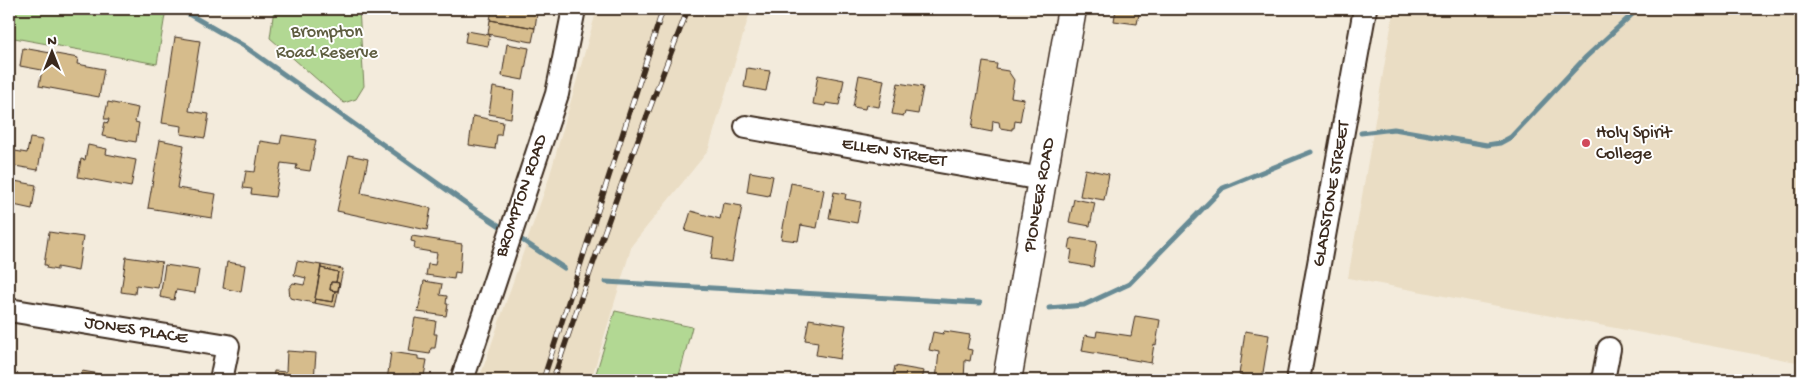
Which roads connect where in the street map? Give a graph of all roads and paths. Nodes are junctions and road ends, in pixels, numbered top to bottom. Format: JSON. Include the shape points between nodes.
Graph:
{"nodes":[{"id":1,"x":574,"y":9,"type":"edge"},
{"id":2,"x":1072,"y":9,"type":"edge"},
{"id":3,"x":1365,"y":9,"type":"edge"},
{"id":4,"x":746,"y":127,"type":"dead end"},
{"id":5,"x":1042,"y":179,"type":"junction"},
{"id":6,"x":9,"y":310,"type":"edge"},
{"id":7,"x":1609,"y":349,"type":"dead end"},
{"id":8,"x":221,"y":380,"type":"edge"},
{"id":9,"x":462,"y":380,"type":"edge"},
{"id":10,"x":1008,"y":380,"type":"edge"},
{"id":11,"x":1298,"y":380,"type":"edge"},
{"id":12,"x":1603,"y":380,"type":"edge"}],
"edges":[{"from":1,"to":9,"type":"street","name":"BROMPTON ROAD","via":[[557,94]]},
{"from":2,"to":5,"type":"main road","name":"PIONEER ROAD"},
{"from":3,"to":11,"type":"street","name":"GLADSTONE STREET"},
{"from":4,"to":5,"type":"street","name":"ELLEN STREET"},
{"from":5,"to":10,"type":"main road","name":"PIONEER ROAD"},
{"from":6,"to":8,"type":"street","name":"JONES PLACE","via":[[228,346]]},
{"from":7,"to":12,"type":"street"}]}
